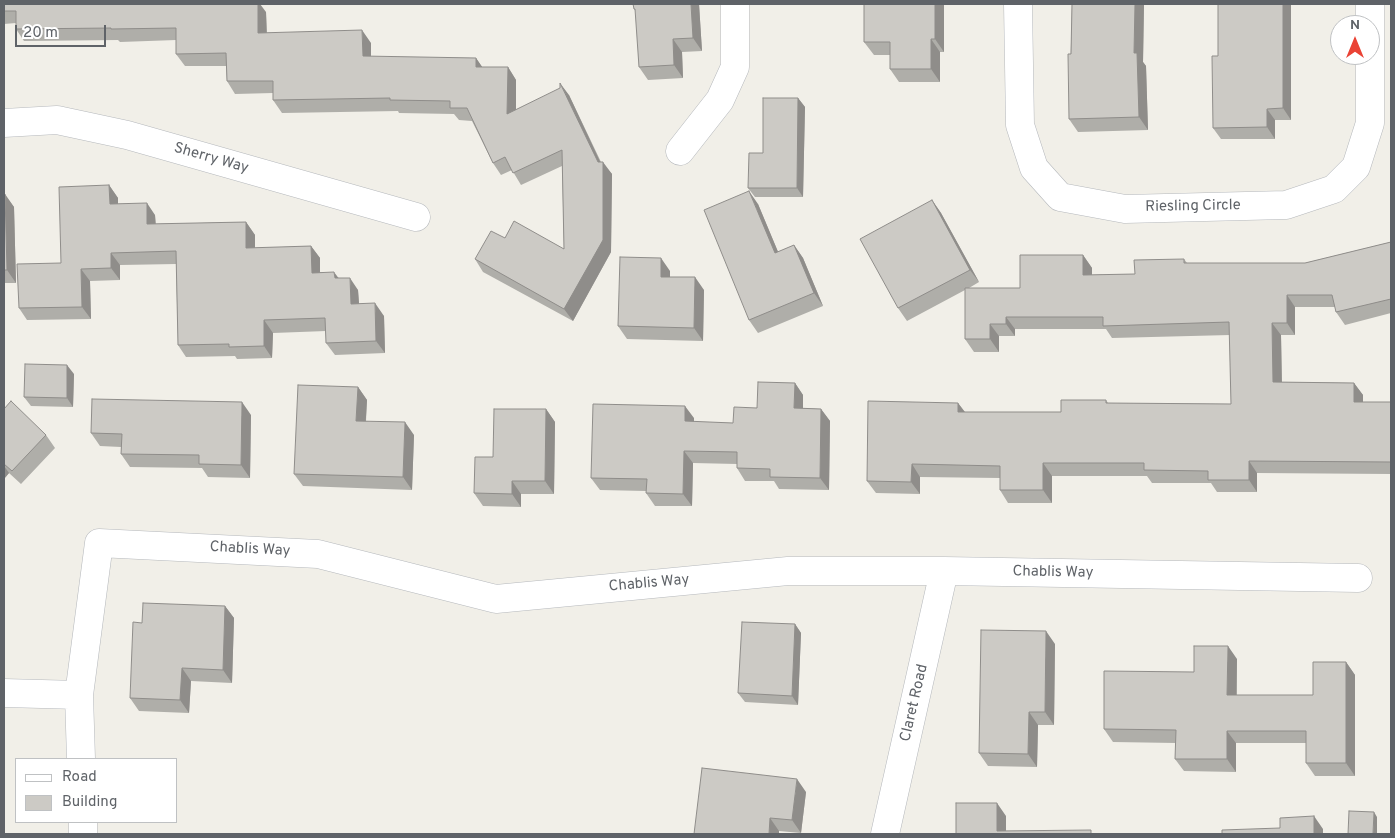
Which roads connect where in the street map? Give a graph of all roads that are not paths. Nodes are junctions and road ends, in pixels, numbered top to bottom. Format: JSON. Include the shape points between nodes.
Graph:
{"nodes":[{"id":1,"x":735,"y":4,"type":"edge"},
{"id":2,"x":1018,"y":4,"type":"edge"},
{"id":3,"x":1370,"y":4,"type":"edge"},
{"id":4,"x":4,"y":123,"type":"edge"},
{"id":5,"x":680,"y":151,"type":"dead end"},
{"id":6,"x":416,"y":217,"type":"dead end"},
{"id":7,"x":944,"y":571,"type":"junction"},
{"id":8,"x":1358,"y":578,"type":"dead end"},
{"id":9,"x":4,"y":693,"type":"edge"},
{"id":10,"x":79,"y":696,"type":"junction"},
{"id":11,"x":81,"y":758,"type":"edge"},
{"id":12,"x":885,"y":834,"type":"edge"}],
"edges":[{"from":1,"to":5,"type":"street","via":[[735,67],[720,100]]},
{"from":2,"to":3,"type":"street","name":"Riesling Circle","via":[[1020,125],[1034,168],[1060,197],[1125,208],[1286,205],[1334,189],[1356,167],[1370,123]]},
{"from":4,"to":6,"type":"street","name":"Sherry Way","via":[[57,120],[127,135]]},
{"from":7,"to":8,"type":"street","name":"Chablis Way"},
{"from":7,"to":10,"type":"street","name":"Chablis Way","via":[[788,571],[496,599],[318,554],[99,543]]},
{"from":7,"to":12,"type":"street","name":"Claret Road"},
{"from":9,"to":10,"type":"street"},
{"from":10,"to":11,"type":"street"}]}
